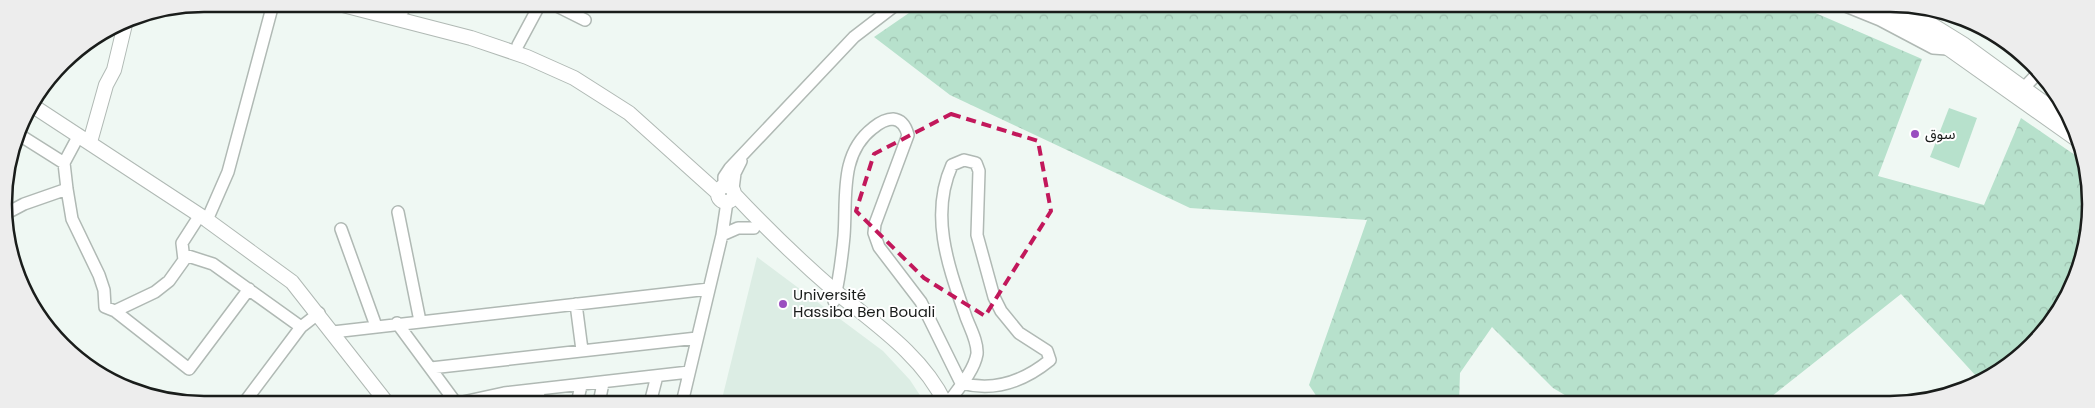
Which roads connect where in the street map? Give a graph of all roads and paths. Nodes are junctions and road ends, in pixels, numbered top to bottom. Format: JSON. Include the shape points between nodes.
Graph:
{"nodes":[{"id":1,"x":271,"y":12,"type":"edge"},
{"id":2,"x":405,"y":12,"type":"edge"},
{"id":3,"x":406,"y":12,"type":"edge"},
{"id":4,"x":536,"y":12,"type":"edge"},
{"id":5,"x":568,"y":12,"type":"edge"},
{"id":6,"x":887,"y":12,"type":"edge"},
{"id":7,"x":1860,"y":12,"type":"edge"},
{"id":8,"x":1888,"y":12,"type":"edge"},
{"id":9,"x":1912,"y":14,"type":"edge"},
{"id":10,"x":584,"y":20,"type":"dead end"},
{"id":11,"x":124,"y":30,"type":"edge"},
{"id":12,"x":114,"y":35,"type":"edge"},
{"id":13,"x":1952,"y":44,"type":"junction"},
{"id":14,"x":518,"y":45,"type":"junction"},
{"id":15,"x":2034,"y":77,"type":"edge"},
{"id":16,"x":106,"y":85,"type":"junction"},
{"id":17,"x":2019,"y":92,"type":"junction"},
{"id":18,"x":38,"y":109,"type":"edge"},
{"id":19,"x":631,"y":111,"type":"junction"},
{"id":20,"x":2062,"y":117,"type":"edge"},
{"id":21,"x":2069,"y":132,"type":"edge"},
{"id":22,"x":24,"y":138,"type":"edge"},
{"id":23,"x":85,"y":139,"type":"junction"},
{"id":24,"x":64,"y":163,"type":"junction"},
{"id":25,"x":67,"y":189,"type":"junction"},
{"id":26,"x":727,"y":193,"type":"junction"},
{"id":27,"x":12,"y":210,"type":"edge"},
{"id":28,"x":398,"y":212,"type":"dead end"},
{"id":29,"x":204,"y":217,"type":"junction"},
{"id":30,"x":754,"y":228,"type":"junction"},
{"id":31,"x":341,"y":229,"type":"dead end"},
{"id":32,"x":722,"y":235,"type":"junction"},
{"id":33,"x":184,"y":255,"type":"junction"},
{"id":34,"x":791,"y":258,"type":"junction"},
{"id":35,"x":249,"y":289,"type":"junction"},
{"id":36,"x":709,"y":289,"type":"junction"},
{"id":37,"x":835,"y":296,"type":"junction"},
{"id":38,"x":576,"y":304,"type":"junction"},
{"id":39,"x":115,"y":311,"type":"junction"},
{"id":40,"x":319,"y":313,"type":"junction"},
{"id":41,"x":420,"y":321,"type":"junction"},
{"id":42,"x":397,"y":323,"type":"junction"},
{"id":43,"x":376,"y":326,"type":"junction"},
{"id":44,"x":301,"y":327,"type":"junction"},
{"id":45,"x":333,"y":332,"type":"junction"},
{"id":46,"x":697,"y":338,"type":"junction"},
{"id":47,"x":582,"y":350,"type":"junction"},
{"id":48,"x":431,"y":368,"type":"junction"},
{"id":49,"x":689,"y":372,"type":"junction"},
{"id":50,"x":657,"y":376,"type":"junction"},
{"id":51,"x":603,"y":383,"type":"junction"},
{"id":52,"x":961,"y":383,"type":"junction"},
{"id":53,"x":581,"y":386,"type":"junction"},
{"id":54,"x":540,"y":389,"type":"junction"},
{"id":55,"x":249,"y":396,"type":"edge"},
{"id":56,"x":382,"y":396,"type":"edge"},
{"id":57,"x":452,"y":396,"type":"edge"},
{"id":58,"x":510,"y":396,"type":"edge"},
{"id":59,"x":538,"y":396,"type":"edge"},
{"id":60,"x":579,"y":396,"type":"edge"},
{"id":61,"x":600,"y":396,"type":"edge"},
{"id":62,"x":652,"y":396,"type":"edge"},
{"id":63,"x":684,"y":396,"type":"edge"},
{"id":64,"x":931,"y":396,"type":"edge"},
{"id":65,"x":942,"y":396,"type":"edge"},
{"id":66,"x":952,"y":396,"type":"edge"}],
"edges":[{"from":1,"to":29,"type":"street","via":[[228,172]]},
{"from":2,"to":19,"type":"main road","via":[[526,57],[574,78]]},
{"from":3,"to":14,"type":"main road"},
{"from":4,"to":14,"type":"street"},
{"from":5,"to":10,"type":"street"},
{"from":6,"to":26,"type":"street","via":[[854,37],[747,151]]},
{"from":7,"to":13,"type":"street","via":[[1932,48],[1941,50]]},
{"from":8,"to":13,"type":"main road"},
{"from":9,"to":13,"type":"main road"},
{"from":11,"to":16,"type":"main road","via":[[114,70]]},
{"from":12,"to":16,"type":"main road","via":[[106,69]]},
{"from":13,"to":17,"type":"main road"},
{"from":14,"to":19,"type":"main road","via":[[606,87]]},
{"from":15,"to":17,"type":"street"},
{"from":16,"to":23,"type":"main road"},
{"from":17,"to":20,"type":"main road"},
{"from":17,"to":21,"type":"main road"},
{"from":18,"to":23,"type":"main road"},
{"from":19,"to":26,"type":"main road"},
{"from":22,"to":24,"type":"street"},
{"from":23,"to":24,"type":"street"},
{"from":23,"to":29,"type":"main road"},
{"from":24,"to":25,"type":"street"},
{"from":25,"to":27,"type":"street"},
{"from":25,"to":39,"type":"street","via":[[72,220],[102,282],[105,307]]},
{"from":26,"to":30,"type":"main road"},
{"from":26,"to":32,"type":"street"},
{"from":26,"to":34,"type":"main road"},
{"from":28,"to":41,"type":"street"},
{"from":29,"to":33,"type":"street","via":[[182,243]]},
{"from":29,"to":40,"type":"main road","via":[[292,282]]},
{"from":30,"to":32,"type":"street","via":[[738,228]]},
{"from":30,"to":34,"type":"main road"},
{"from":31,"to":43,"type":"street"},
{"from":32,"to":36,"type":"street"},
{"from":33,"to":35,"type":"street","via":[[213,264]]},
{"from":33,"to":39,"type":"street","via":[[182,264],[169,281],[155,292]]},
{"from":34,"to":37,"type":"main road"},
{"from":35,"to":39,"type":"street","via":[[189,369]]},
{"from":35,"to":44,"type":"street"},
{"from":36,"to":38,"type":"street"},
{"from":36,"to":46,"type":"street"},
{"from":37,"to":52,"type":"street","via":[[850,160],[866,133],[886,120],[900,121],[908,135],[875,224],[875,239],[921,302]]},
{"from":37,"to":64,"type":"main road","via":[[903,360]]},
{"from":37,"to":65,"type":"main road","via":[[911,357]]},
{"from":38,"to":41,"type":"street"},
{"from":38,"to":47,"type":"street"},
{"from":40,"to":44,"type":"street"},
{"from":40,"to":45,"type":"main road"},
{"from":41,"to":42,"type":"street"},
{"from":42,"to":43,"type":"street"},
{"from":42,"to":48,"type":"street"},
{"from":43,"to":45,"type":"street"},
{"from":44,"to":55,"type":"street"},
{"from":45,"to":56,"type":"main road"},
{"from":46,"to":47,"type":"street"},
{"from":46,"to":49,"type":"street"},
{"from":47,"to":48,"type":"street"},
{"from":48,"to":57,"type":"street"},
{"from":49,"to":50,"type":"street"},
{"from":49,"to":63,"type":"street"},
{"from":50,"to":51,"type":"street"},
{"from":50,"to":62,"type":"street"},
{"from":51,"to":53,"type":"street"},
{"from":51,"to":61,"type":"street"},
{"from":52,"to":52,"type":"street","via":[[972,368],[977,350],[952,277],[940,215],[952,165],[970,160],[976,163],[979,171],[977,236],[994,297],[1013,326],[1047,351],[1050,357],[1044,365],[1008,384],[979,388]]},
{"from":52,"to":66,"type":"street"},
{"from":53,"to":54,"type":"street"},
{"from":53,"to":60,"type":"street"},
{"from":54,"to":58,"type":"street"},
{"from":54,"to":59,"type":"street"}]}
